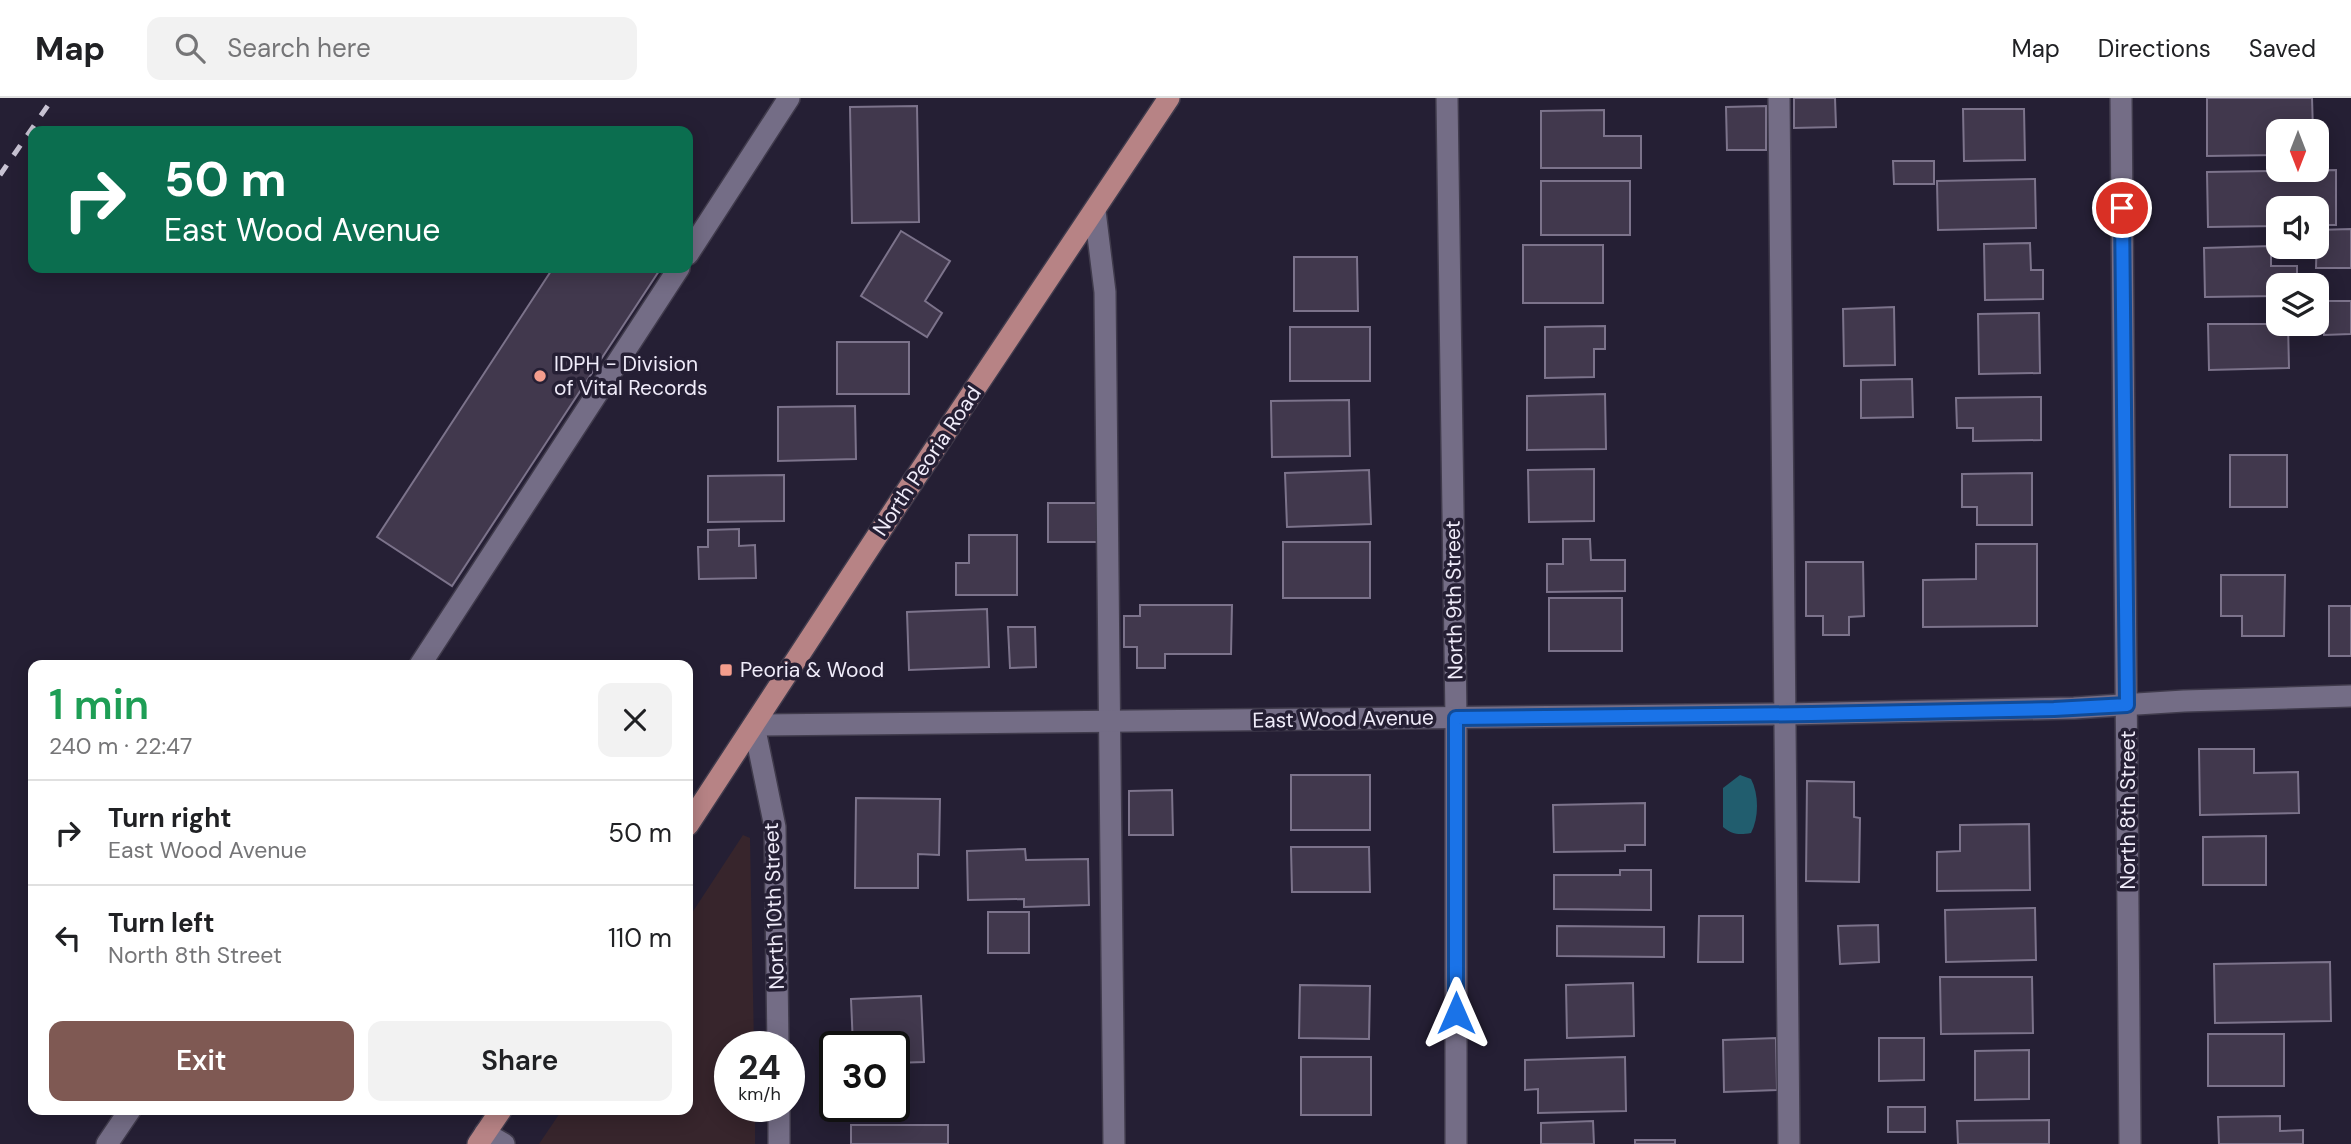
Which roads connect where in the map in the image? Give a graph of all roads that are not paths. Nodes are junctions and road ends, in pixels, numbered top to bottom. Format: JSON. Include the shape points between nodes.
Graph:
{"nodes":[{"id":1,"x":789,"y":98,"type":"edge"},
{"id":2,"x":1169,"y":98,"type":"edge"},
{"id":3,"x":1447,"y":98,"type":"edge"},
{"id":4,"x":1779,"y":98,"type":"edge"},
{"id":5,"x":2121,"y":98,"type":"edge"},
{"id":6,"x":1095,"y":211,"type":"junction"},
{"id":7,"x":693,"y":246,"type":"edge"},
{"id":8,"x":676,"y":273,"type":"edge"},
{"id":9,"x":423,"y":660,"type":"edge"},
{"id":10,"x":2351,"y":696,"type":"edge"},
{"id":11,"x":2127,"y":705,"type":"junction"},
{"id":12,"x":1786,"y":714,"type":"junction"},
{"id":13,"x":1456,"y":718,"type":"junction"},
{"id":14,"x":1108,"y":723,"type":"junction"},
{"id":15,"x":754,"y":725,"type":"junction"},
{"id":16,"x":693,"y":817,"type":"edge"},
{"id":17,"x":778,"y":1031,"type":"edge"},
{"id":18,"x":127,"y":1115,"type":"edge"},
{"id":19,"x":498,"y":1115,"type":"edge"},
{"id":20,"x":779,"y":1122,"type":"edge"},
{"id":21,"x":482,"y":1138,"type":"edge"},
{"id":22,"x":107,"y":1144,"type":"edge"},
{"id":23,"x":505,"y":1144,"type":"edge"},
{"id":24,"x":779,"y":1144,"type":"edge"},
{"id":25,"x":1114,"y":1144,"type":"edge"},
{"id":26,"x":1456,"y":1144,"type":"edge"},
{"id":27,"x":1789,"y":1144,"type":"edge"},
{"id":28,"x":2130,"y":1144,"type":"edge"}],
"edges":[{"from":1,"to":7,"type":"street"},
{"from":2,"to":6,"type":"main road","name":"North Peoria Road"},
{"from":3,"to":13,"type":"street","name":"North 9th Street"},
{"from":4,"to":12,"type":"street"},
{"from":5,"to":11,"type":"street","name":"North 8th Street"},
{"from":6,"to":14,"type":"street","via":[[1105,292]]},
{"from":6,"to":15,"type":"main road","name":"North Peoria Road"},
{"from":8,"to":9,"type":"street"},
{"from":10,"to":11,"type":"street","name":"East Wood Avenue"},
{"from":11,"to":12,"type":"street","name":"East Wood Avenue"},
{"from":11,"to":28,"type":"street","name":"North 8th Street"},
{"from":12,"to":13,"type":"street","name":"East Wood Avenue"},
{"from":12,"to":27,"type":"street"},
{"from":13,"to":14,"type":"street","name":"East Wood Avenue"},
{"from":13,"to":26,"type":"street","name":"North 9th Street"},
{"from":14,"to":15,"type":"street","name":"East Wood Avenue"},
{"from":14,"to":25,"type":"street"},
{"from":15,"to":16,"type":"main road","name":"North Peoria Road"},
{"from":15,"to":17,"type":"street","name":"North 10th Street","via":[[775,827]]},
{"from":18,"to":22,"type":"street"},
{"from":19,"to":21,"type":"main road"},
{"from":20,"to":24,"type":"street"},
{"from":21,"to":23,"type":"street"}]}
